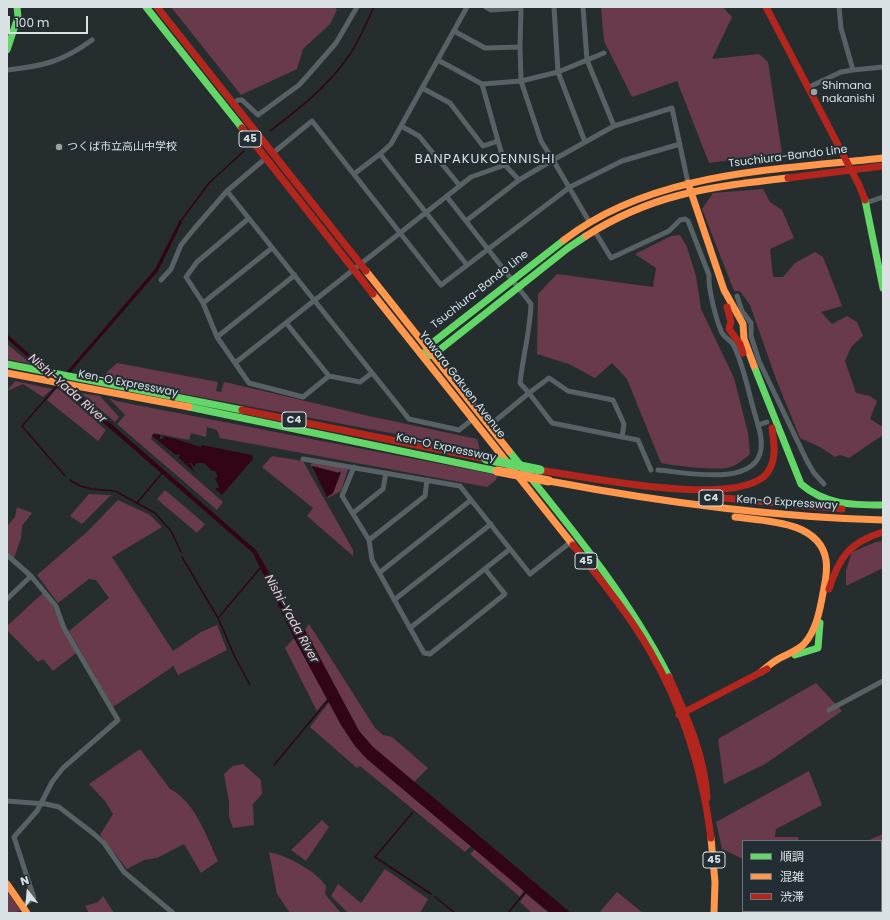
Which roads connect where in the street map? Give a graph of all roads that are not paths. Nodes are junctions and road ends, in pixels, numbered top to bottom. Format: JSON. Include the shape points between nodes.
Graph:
{"nodes":[{"id":1,"x":17,"y":7,"type":"edge"},
{"id":2,"x":146,"y":7,"type":"edge"},
{"id":3,"x":157,"y":7,"type":"edge"},
{"id":4,"x":357,"y":7,"type":"edge"},
{"id":5,"x":467,"y":7,"type":"edge"},
{"id":6,"x":486,"y":7,"type":"edge"},
{"id":7,"x":554,"y":7,"type":"edge"},
{"id":8,"x":583,"y":7,"type":"edge"},
{"id":9,"x":766,"y":7,"type":"edge"},
{"id":10,"x":839,"y":7,"type":"edge"},
{"id":11,"x":521,"y":8,"type":"edge"},
{"id":12,"x":454,"y":31,"type":"junction"},
{"id":13,"x":92,"y":40,"type":"dead end"},
{"id":14,"x":520,"y":48,"type":"junction"},
{"id":15,"x":7,"y":50,"type":"edge"},
{"id":16,"x":604,"y":53,"type":"dead end"},
{"id":17,"x":438,"y":60,"type":"junction"},
{"id":18,"x":587,"y":60,"type":"junction"},
{"id":19,"x":883,"y":67,"type":"edge"},
{"id":20,"x":7,"y":70,"type":"edge"},
{"id":21,"x":853,"y":70,"type":"junction"},
{"id":22,"x":558,"y":72,"type":"junction"},
{"id":23,"x":521,"y":80,"type":"junction"},
{"id":24,"x":482,"y":84,"type":"junction"},
{"id":25,"x":809,"y":87,"type":"junction"},
{"id":26,"x":422,"y":88,"type":"junction"},
{"id":27,"x":234,"y":103,"type":"junction"},
{"id":28,"x":401,"y":126,"type":"junction"},
{"id":29,"x":614,"y":126,"type":"junction"},
{"id":30,"x":498,"y":141,"type":"junction"},
{"id":31,"x":585,"y":142,"type":"junction"},
{"id":32,"x":680,"y":144,"type":"junction"},
{"id":33,"x":380,"y":154,"type":"junction"},
{"id":34,"x":270,"y":156,"type":"junction"},
{"id":35,"x":883,"y":158,"type":"edge"},
{"id":36,"x":553,"y":160,"type":"junction"},
{"id":37,"x":847,"y":162,"type":"junction"},
{"id":38,"x":505,"y":165,"type":"junction"},
{"id":39,"x":883,"y":166,"type":"edge"},
{"id":40,"x":852,"y":170,"type":"junction"},
{"id":41,"x":354,"y":174,"type":"junction"},
{"id":42,"x":519,"y":180,"type":"junction"},
{"id":43,"x":460,"y":186,"type":"junction"},
{"id":44,"x":570,"y":187,"type":"junction"},
{"id":45,"x":689,"y":187,"type":"junction"},
{"id":46,"x":227,"y":191,"type":"junction"},
{"id":47,"x":447,"y":197,"type":"junction"},
{"id":48,"x":883,"y":198,"type":"edge"},
{"id":49,"x":866,"y":203,"type":"junction"},
{"id":50,"x":426,"y":213,"type":"junction"},
{"id":51,"x":248,"y":219,"type":"junction"},
{"id":52,"x":466,"y":221,"type":"junction"},
{"id":53,"x":592,"y":226,"type":"junction"},
{"id":54,"x":401,"y":233,"type":"junction"},
{"id":55,"x":272,"y":248,"type":"junction"},
{"id":56,"x":489,"y":248,"type":"junction"},
{"id":57,"x":467,"y":265,"type":"junction"},
{"id":58,"x":358,"y":267,"type":"junction"},
{"id":59,"x":295,"y":275,"type":"junction"},
{"id":60,"x":161,"y":280,"type":"dead end"},
{"id":61,"x":515,"y":284,"type":"junction"},
{"id":62,"x":883,"y":288,"type":"edge"},
{"id":63,"x":724,"y":290,"type":"junction"},
{"id":64,"x":737,"y":296,"type":"dead end"},
{"id":65,"x":315,"y":301,"type":"junction"},
{"id":66,"x":203,"y":303,"type":"junction"},
{"id":67,"x":287,"y":324,"type":"junction"},
{"id":68,"x":217,"y":337,"type":"junction"},
{"id":69,"x":428,"y":353,"type":"junction"},
{"id":70,"x":235,"y":363,"type":"junction"},
{"id":71,"x":7,"y":364,"type":"edge"},
{"id":72,"x":10,"y":373,"type":"edge"},
{"id":73,"x":372,"y":373,"type":"junction"},
{"id":74,"x":329,"y":376,"type":"junction"},
{"id":75,"x":529,"y":393,"type":"junction"},
{"id":76,"x":786,"y":415,"type":"junction"},
{"id":77,"x":778,"y":418,"type":"dead end"},
{"id":78,"x":473,"y":419,"type":"junction"},
{"id":79,"x":767,"y":422,"type":"dead end"},
{"id":80,"x":758,"y":425,"type":"junction"},
{"id":81,"x":489,"y":426,"type":"junction"},
{"id":82,"x":622,"y":437,"type":"junction"},
{"id":83,"x":303,"y":459,"type":"dead end"},
{"id":84,"x":354,"y":467,"type":"junction"},
{"id":85,"x":651,"y":470,"type":"dead end"},
{"id":86,"x":658,"y":470,"type":"dead end"},
{"id":87,"x":386,"y":473,"type":"junction"},
{"id":88,"x":558,"y":473,"type":"junction"},
{"id":89,"x":427,"y":480,"type":"junction"},
{"id":90,"x":824,"y":484,"type":"dead end"},
{"id":91,"x":472,"y":500,"type":"junction"},
{"id":92,"x":674,"y":503,"type":"junction"},
{"id":93,"x":883,"y":505,"type":"edge"},
{"id":94,"x":883,"y":511,"type":"edge"},
{"id":95,"x":353,"y":513,"type":"junction"},
{"id":96,"x":883,"y":520,"type":"edge"},
{"id":97,"x":491,"y":524,"type":"junction"},
{"id":98,"x":883,"y":532,"type":"edge"},
{"id":99,"x":369,"y":540,"type":"junction"},
{"id":100,"x":574,"y":540,"type":"junction"},
{"id":101,"x":510,"y":549,"type":"junction"},
{"id":102,"x":7,"y":555,"type":"edge"},
{"id":103,"x":485,"y":569,"type":"junction"},
{"id":104,"x":379,"y":573,"type":"junction"},
{"id":105,"x":31,"y":576,"type":"junction"},
{"id":106,"x":7,"y":599,"type":"edge"},
{"id":107,"x":394,"y":600,"type":"junction"},
{"id":108,"x":410,"y":628,"type":"junction"},
{"id":109,"x":762,"y":672,"type":"junction"},
{"id":110,"x":883,"y":681,"type":"edge"},
{"id":111,"x":829,"y":710,"type":"dead end"},
{"id":112,"x":682,"y":714,"type":"junction"},
{"id":113,"x":7,"y":801,"type":"edge"},
{"id":114,"x":41,"y":803,"type":"junction"},
{"id":115,"x":7,"y":884,"type":"edge"},
{"id":116,"x":25,"y":910,"type":"edge"},
{"id":117,"x":173,"y":913,"type":"edge"},
{"id":118,"x":714,"y":913,"type":"edge"}],
"edges":[{"from":1,"to":15,"type":"main road","via":[[18,17]]},
{"from":2,"to":34,"type":"main road","name":"Yawara Gakuen Avenue","number":"45"},
{"from":3,"to":27,"type":"main road","name":"Yawara Gakuen Avenue","number":"45"},
{"from":4,"to":27,"type":"street","via":[[336,43],[299,85],[258,115],[242,100]]},
{"from":5,"to":12,"type":"street"},
{"from":6,"to":11,"type":"street","via":[[491,10]]},
{"from":7,"to":22,"type":"street"},
{"from":8,"to":18,"type":"street"},
{"from":9,"to":25,"type":"main road"},
{"from":10,"to":21,"type":"street","via":[[841,28]]},
{"from":11,"to":14,"type":"street"},
{"from":12,"to":14,"type":"street","via":[[486,48]]},
{"from":12,"to":17,"type":"street"},
{"from":13,"to":20,"type":"street","via":[[74,54],[56,62]]},
{"from":14,"to":23,"type":"street"},
{"from":16,"to":18,"type":"street"},
{"from":17,"to":24,"type":"street"},
{"from":17,"to":26,"type":"street"},
{"from":18,"to":22,"type":"street"},
{"from":18,"to":29,"type":"street"},
{"from":19,"to":21,"type":"street"},
{"from":21,"to":25,"type":"street","via":[[841,72]]},
{"from":22,"to":23,"type":"street"},
{"from":22,"to":31,"type":"street"},
{"from":23,"to":24,"type":"street"},
{"from":23,"to":36,"type":"street","via":[[541,142]]},
{"from":24,"to":30,"type":"street"},
{"from":25,"to":37,"type":"main road"},
{"from":26,"to":28,"type":"street"},
{"from":26,"to":30,"type":"street","via":[[450,103],[483,146]]},
{"from":27,"to":34,"type":"main road","name":"Yawara Gakuen Avenue","number":"45"},
{"from":28,"to":33,"type":"street","via":[[391,144]]},
{"from":28,"to":43,"type":"street","via":[[419,136]]},
{"from":29,"to":31,"type":"street"},
{"from":29,"to":32,"type":"street","via":[[672,108]]},
{"from":30,"to":38,"type":"street"},
{"from":31,"to":36,"type":"street"},
{"from":32,"to":44,"type":"street","via":[[622,161]]},
{"from":32,"to":45,"type":"street"},
{"from":33,"to":41,"type":"street"},
{"from":33,"to":50,"type":"street"},
{"from":34,"to":41,"type":"street","via":[[312,121]]},
{"from":34,"to":46,"type":"street"},
{"from":34,"to":58,"type":"main road","name":"Yawara Gakuen Avenue","number":"45"},
{"from":35,"to":37,"type":"main road","name":"Tsuchiura-Bando Line"},
{"from":36,"to":42,"type":"street"},
{"from":36,"to":44,"type":"street"},
{"from":37,"to":40,"type":"main road"},
{"from":37,"to":45,"type":"main road","name":"Tsuchiura-Bando Line","via":[[720,177]]},
{"from":38,"to":42,"type":"street"},
{"from":38,"to":43,"type":"street","via":[[471,177]]},
{"from":39,"to":40,"type":"main road","name":"Tsuchiura-Bando Line"},
{"from":40,"to":45,"type":"main road","name":"Tsuchiura-Bando Line"},
{"from":40,"to":49,"type":"main road"},
{"from":41,"to":54,"type":"street"},
{"from":42,"to":52,"type":"street"},
{"from":43,"to":47,"type":"street"},
{"from":44,"to":53,"type":"street"},
{"from":44,"to":56,"type":"street"},
{"from":45,"to":53,"type":"main road","name":"Tsuchiura-Bando Line"},
{"from":45,"to":63,"type":"main road"},
{"from":46,"to":51,"type":"street"},
{"from":46,"to":60,"type":"street","via":[[181,245],[171,269]]},
{"from":47,"to":50,"type":"street"},
{"from":47,"to":52,"type":"street"},
{"from":48,"to":49,"type":"street"},
{"from":49,"to":62,"type":"main road"},
{"from":50,"to":54,"type":"street"},
{"from":50,"to":57,"type":"street"},
{"from":51,"to":55,"type":"street"},
{"from":51,"to":66,"type":"street","via":[[197,262],[186,278]]},
{"from":52,"to":56,"type":"street"},
{"from":53,"to":61,"type":"main road","name":"Tsuchiura-Bando Line","via":[[568,248]]},
{"from":53,"to":80,"type":"street","via":[[611,258],[669,231],[680,220],[688,221],[709,275],[711,300],[723,334],[732,343],[743,368]]},
{"from":54,"to":57,"type":"street","via":[[441,285]]},
{"from":54,"to":58,"type":"street"},
{"from":55,"to":59,"type":"street"},
{"from":55,"to":66,"type":"street"},
{"from":56,"to":57,"type":"street"},
{"from":56,"to":61,"type":"street"},
{"from":58,"to":65,"type":"street"},
{"from":58,"to":69,"type":"main road","name":"Yawara Gakuen Avenue","number":"45"},
{"from":59,"to":65,"type":"street"},
{"from":59,"to":68,"type":"street"},
{"from":61,"to":69,"type":"main road","name":"Tsuchiura-Bando Line"},
{"from":61,"to":75,"type":"street","via":[[531,304],[530,328],[523,354],[520,383]]},
{"from":63,"to":88,"type":"main road","via":[[731,322],[730,329],[748,360],[774,435],[775,458],[766,473],[749,486],[707,492]]},
{"from":63,"to":93,"type":"main road","via":[[729,295],[738,320],[743,324],[750,360],[801,484],[810,494],[833,503]]},
{"from":64,"to":76,"type":"street","via":[[742,311],[751,323],[751,336],[759,361]]},
{"from":65,"to":67,"type":"street"},
{"from":65,"to":73,"type":"street"},
{"from":66,"to":68,"type":"street"},
{"from":67,"to":70,"type":"street"},
{"from":67,"to":74,"type":"street"},
{"from":68,"to":70,"type":"street"},
{"from":69,"to":78,"type":"main road","name":"Yawara Gakuen Avenue","number":"45"},
{"from":69,"to":81,"type":"main road","name":"Yawara Gakuen Avenue","number":"45"},
{"from":70,"to":74,"type":"street","via":[[249,383],[302,397]]},
{"from":71,"to":88,"type":"main road","name":"Ken-O Expressway","number":"C4","bridge":true},
{"from":72,"to":92,"type":"main road","name":"Ken-O Expressway","number":"C4","bridge":true,"via":[[497,471]]},
{"from":73,"to":74,"type":"street","via":[[360,382]]},
{"from":73,"to":78,"type":"street","via":[[409,420],[459,430]]},
{"from":75,"to":81,"type":"street"},
{"from":75,"to":82,"type":"street","via":[[552,423]]},
{"from":75,"to":82,"type":"street","via":[[548,378],[568,392],[613,400],[624,424]]},
{"from":76,"to":77,"type":"street"},
{"from":76,"to":90,"type":"street","via":[[806,461]]},
{"from":78,"to":100,"type":"main road","name":"Yawara Gakuen Avenue","number":"45"},
{"from":79,"to":80,"type":"street"},
{"from":80,"to":86,"type":"street","via":[[760,457],[756,463],[743,471],[722,476]]},
{"from":81,"to":100,"type":"main road","name":"Yawara Gakuen Avenue","number":"45"},
{"from":82,"to":85,"type":"street","via":[[638,440]]},
{"from":83,"to":84,"type":"street"},
{"from":84,"to":87,"type":"street"},
{"from":84,"to":95,"type":"street","via":[[342,496]]},
{"from":87,"to":89,"type":"street"},
{"from":87,"to":95,"type":"street","via":[[383,489]]},
{"from":88,"to":94,"type":"main road","name":"Ken-O Expressway","number":"C4","via":[[707,497]]},
{"from":89,"to":91,"type":"street","via":[[460,486]]},
{"from":89,"to":99,"type":"street","via":[[425,496]]},
{"from":91,"to":97,"type":"street"},
{"from":91,"to":104,"type":"street"},
{"from":92,"to":96,"type":"main road","name":"Ken-O Expressway","number":"C4","via":[[788,516]]},
{"from":92,"to":109,"type":"main road","via":[[715,514],[793,526],[813,536],[824,550],[826,575],[812,632],[801,646]]},
{"from":95,"to":99,"type":"street"},
{"from":97,"to":101,"type":"street"},
{"from":97,"to":107,"type":"street"},
{"from":98,"to":109,"type":"main road","via":[[862,539],[842,556],[831,581],[819,629],[818,648],[801,652]]},
{"from":99,"to":104,"type":"street","via":[[372,560]]},
{"from":100,"to":101,"type":"street","via":[[530,574]]},
{"from":100,"to":112,"type":"main road","name":"Yawara Gakuen Avenue","number":"45","via":[[598,563],[647,635],[675,688]]},
{"from":101,"to":103,"type":"street"},
{"from":102,"to":105,"type":"street"},
{"from":103,"to":108,"type":"street"},
{"from":103,"to":108,"type":"street","via":[[505,594],[430,654],[424,653]]},
{"from":104,"to":107,"type":"street"},
{"from":105,"to":106,"type":"street"},
{"from":105,"to":114,"type":"street","via":[[56,606],[64,628],[118,720],[63,768]]},
{"from":107,"to":108,"type":"street"},
{"from":109,"to":112,"type":"main road"},
{"from":110,"to":111,"type":"street"},
{"from":112,"to":118,"type":"main road","name":"Yawara Gakuen Avenue","number":"45","via":[[707,785],[714,857]]},
{"from":113,"to":114,"type":"street"},
{"from":114,"to":116,"type":"street","via":[[14,837],[34,898]]},
{"from":114,"to":117,"type":"street","via":[[59,807],[94,834],[104,843],[124,872]]},
{"from":115,"to":116,"type":"main road"}]}
